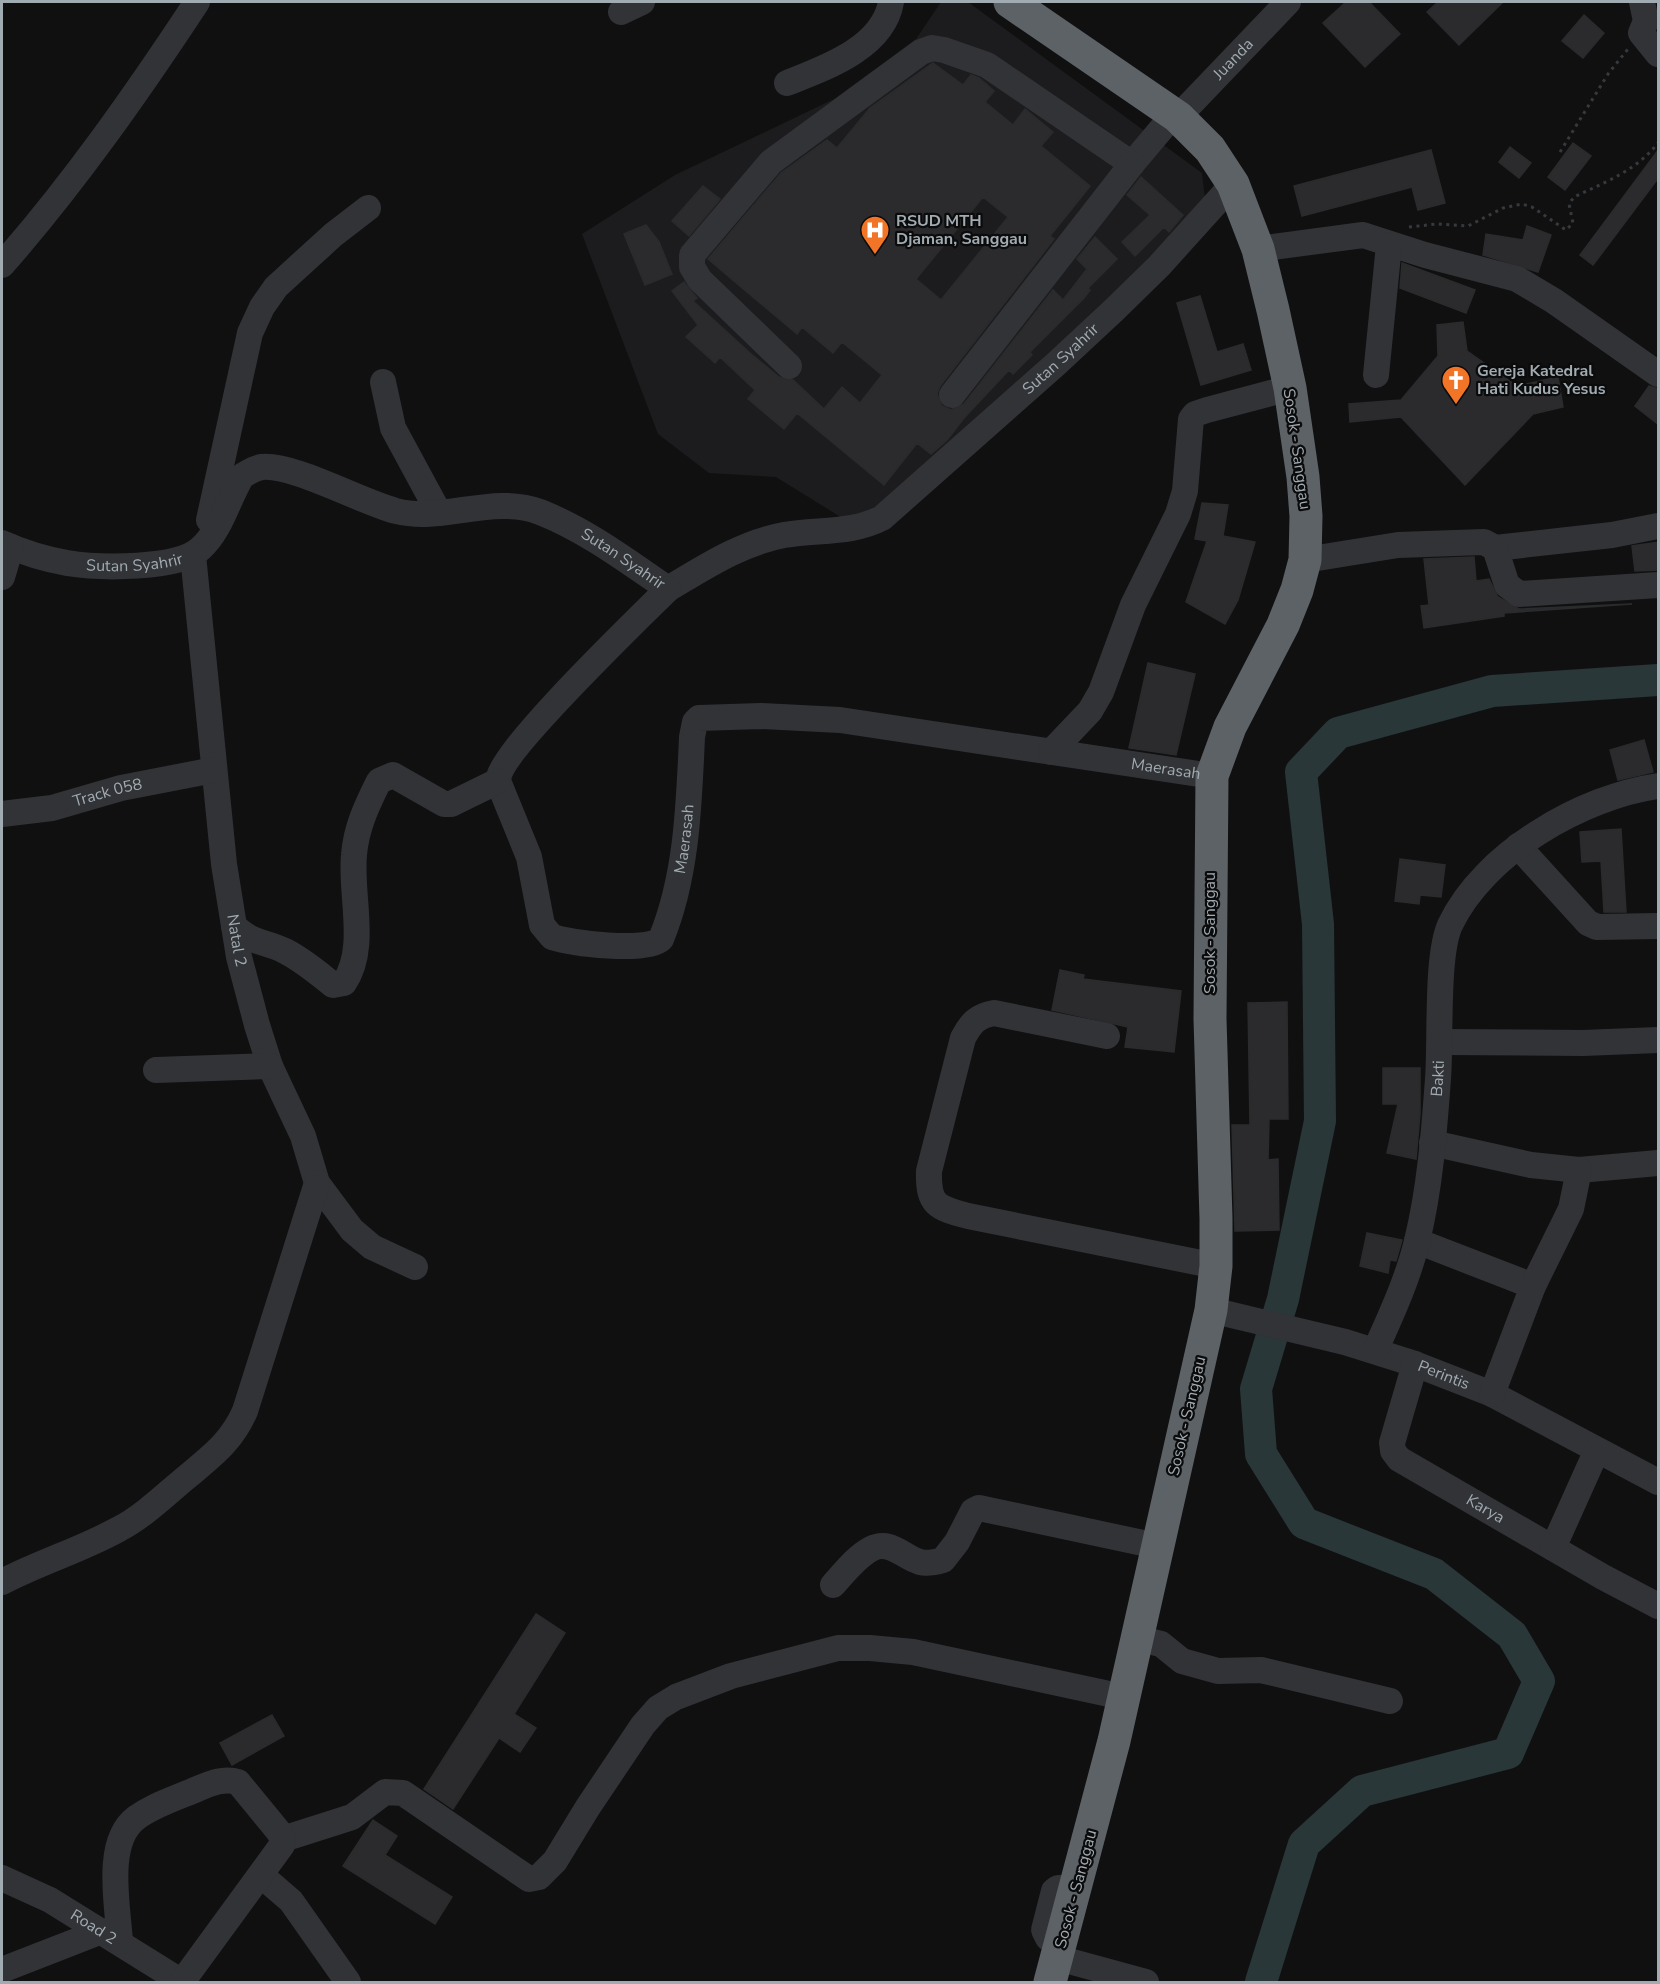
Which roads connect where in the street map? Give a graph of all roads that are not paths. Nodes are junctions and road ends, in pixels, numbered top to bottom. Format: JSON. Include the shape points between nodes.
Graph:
{"nodes":[{"id":1,"x":197,"y":2,"type":"edge"},
{"id":2,"x":891,"y":2,"type":"edge"},
{"id":3,"x":1010,"y":2,"type":"edge"},
{"id":4,"x":1288,"y":2,"type":"edge"},
{"id":5,"x":1642,"y":2,"type":"edge"},
{"id":6,"x":1659,"y":54,"type":"edge"},
{"id":7,"x":787,"y":83,"type":"dead end"},
{"id":8,"x":1176,"y":116,"type":"junction"},
{"id":9,"x":1132,"y":164,"type":"junction"},
{"id":10,"x":1233,"y":184,"type":"junction"},
{"id":11,"x":368,"y":208,"type":"dead end"},
{"id":12,"x":1389,"y":244,"type":"junction"},
{"id":13,"x":1258,"y":249,"type":"junction"},
{"id":14,"x":2,"y":265,"type":"edge"},
{"id":15,"x":789,"y":366,"type":"dead end"},
{"id":16,"x":1659,"y":374,"type":"edge"},
{"id":17,"x":1376,"y":375,"type":"dead end"},
{"id":18,"x":383,"y":382,"type":"dead end"},
{"id":19,"x":1290,"y":388,"type":"junction"},
{"id":20,"x":952,"y":395,"type":"dead end"},
{"id":21,"x":439,"y":513,"type":"junction"},
{"id":22,"x":1659,"y":526,"type":"edge"},
{"id":23,"x":6,"y":545,"type":"edge"},
{"id":24,"x":1495,"y":548,"type":"junction"},
{"id":25,"x":198,"y":551,"type":"junction"},
{"id":26,"x":1305,"y":560,"type":"junction"},
{"id":27,"x":2,"y":577,"type":"edge"},
{"id":28,"x":1659,"y":585,"type":"edge"},
{"id":29,"x":668,"y":589,"type":"junction"},
{"id":30,"x":1051,"y":752,"type":"junction"},
{"id":31,"x":214,"y":770,"type":"junction"},
{"id":32,"x":1212,"y":776,"type":"junction"},
{"id":33,"x":498,"y":781,"type":"junction"},
{"id":34,"x":1659,"y":786,"type":"edge"},
{"id":35,"x":2,"y":814,"type":"edge"},
{"id":36,"x":1528,"y":840,"type":"junction"},
{"id":37,"x":234,"y":926,"type":"junction"},
{"id":38,"x":1659,"y":926,"type":"edge"},
{"id":39,"x":1107,"y":1036,"type":"dead end"},
{"id":40,"x":1659,"y":1040,"type":"edge"},
{"id":41,"x":1440,"y":1042,"type":"junction"},
{"id":42,"x":270,"y":1066,"type":"junction"},
{"id":43,"x":156,"y":1070,"type":"dead end"},
{"id":44,"x":1432,"y":1143,"type":"junction"},
{"id":45,"x":1659,"y":1163,"type":"edge"},
{"id":46,"x":1580,"y":1170,"type":"junction"},
{"id":47,"x":317,"y":1183,"type":"junction"},
{"id":48,"x":1417,"y":1241,"type":"junction"},
{"id":49,"x":1216,"y":1266,"type":"junction"},
{"id":50,"x":415,"y":1267,"type":"dead end"},
{"id":51,"x":1533,"y":1286,"type":"junction"},
{"id":52,"x":1211,"y":1310,"type":"junction"},
{"id":53,"x":1375,"y":1351,"type":"junction"},
{"id":54,"x":1415,"y":1364,"type":"junction"},
{"id":55,"x":1492,"y":1394,"type":"junction"},
{"id":56,"x":1597,"y":1450,"type":"junction"},
{"id":57,"x":1659,"y":1482,"type":"edge"},
{"id":58,"x":1156,"y":1546,"type":"junction"},
{"id":59,"x":1552,"y":1548,"type":"junction"},
{"id":60,"x":2,"y":1582,"type":"edge"},
{"id":61,"x":833,"y":1585,"type":"dead end"},
{"id":62,"x":1659,"y":1606,"type":"edge"},
{"id":63,"x":1136,"y":1638,"type":"junction"},
{"id":64,"x":1124,"y":1697,"type":"junction"},
{"id":65,"x":1390,"y":1701,"type":"dead end"},
{"id":66,"x":283,"y":1839,"type":"junction"},
{"id":67,"x":261,"y":1875,"type":"junction"},
{"id":68,"x":2,"y":1878,"type":"edge"},
{"id":69,"x":111,"y":1936,"type":"junction"},
{"id":70,"x":1054,"y":1966,"type":"edge"},
{"id":71,"x":2,"y":1970,"type":"edge"},
{"id":72,"x":182,"y":1982,"type":"edge"},
{"id":73,"x":348,"y":1983,"type":"edge"},
{"id":74,"x":1033,"y":1983,"type":"edge"},
{"id":75,"x":1146,"y":1983,"type":"edge"}],
"edges":[{"from":1,"to":14,"type":"street","via":[[96,148]]},
{"from":2,"to":7,"type":"street","via":[[885,21],[872,36],[837,61]]},
{"from":3,"to":8,"type":"highway","name":"Sosok - Sanggau"},
{"from":4,"to":8,"type":"street","name":"Juanda"},
{"from":5,"to":6,"type":"street","via":[[1646,21],[1641,33]]},
{"from":8,"to":9,"type":"street","name":"Juanda"},
{"from":8,"to":10,"type":"highway","name":"Sosok - Sanggau","via":[[1210,149]]},
{"from":9,"to":15,"type":"street","via":[[987,65],[944,50],[932,48],[921,52],[771,162],[692,255],[692,267],[700,280]]},
{"from":9,"to":20,"type":"street","name":"Juanda"},
{"from":10,"to":13,"type":"highway","name":"Sosok - Sanggau"},
{"from":10,"to":29,"type":"street","name":"Sutan Syahrir","via":[[1114,310],[882,518],[849,530],[784,535],[750,544]]},
{"from":11,"to":25,"type":"street","name":"Natal 2","via":[[276,287],[262,307],[250,333]]},
{"from":12,"to":13,"type":"street","via":[[1363,235]]},
{"from":12,"to":16,"type":"street","via":[[1517,279]]},
{"from":12,"to":17,"type":"street"},
{"from":13,"to":19,"type":"highway","name":"Sosok - Sanggau"},
{"from":18,"to":21,"type":"street","via":[[393,428]]},
{"from":19,"to":26,"type":"highway","name":"Sosok - Sanggau","via":[[1303,477]]},
{"from":19,"to":30,"type":"street","via":[[1207,410],[1191,419],[1185,490],[1178,514],[1133,605],[1101,692],[1090,711]]},
{"from":21,"to":25,"type":"street","name":"Sutan Syahrir","via":[[396,511],[310,479],[264,467],[242,476]]},
{"from":21,"to":29,"type":"street","name":"Sutan Syahrir","via":[[501,505],[539,512],[611,549]]},
{"from":22,"to":24,"type":"street"},
{"from":23,"to":25,"type":"street","name":"Sutan Syahrir","via":[[44,558],[92,566],[182,560]]},
{"from":23,"to":27,"type":"street"},
{"from":24,"to":26,"type":"street","via":[[1484,542],[1466,541],[1398,545]]},
{"from":24,"to":28,"type":"street","via":[[1507,585],[1519,594]]},
{"from":25,"to":31,"type":"street","name":"Natal 2"},
{"from":26,"to":32,"type":"highway","name":"Sosok - Sanggau","via":[[1283,625],[1230,727]]},
{"from":29,"to":33,"type":"street","via":[[536,726],[502,766]]},
{"from":30,"to":32,"type":"street","name":"Maerasah"},
{"from":30,"to":33,"type":"street","name":"Maerasah","via":[[840,720],[699,718],[694,722],[692,736],[677,889],[661,939],[648,946],[552,937],[543,925],[529,857]]},
{"from":31,"to":35,"type":"street","name":"Track 058","via":[[121,788],[52,808]]},
{"from":31,"to":37,"type":"street","name":"Natal 2"},
{"from":32,"to":49,"type":"highway","name":"Sosok - Sanggau","via":[[1210,1019]]},
{"from":33,"to":37,"type":"street","via":[[444,804],[393,776],[379,781],[357,835],[355,947],[353,964],[344,983],[333,985],[302,961],[273,946],[255,943]]},
{"from":34,"to":36,"type":"street","name":"Bakti","via":[[1631,790],[1602,801]]},
{"from":36,"to":38,"type":"street","via":[[1588,923],[1598,927]]},
{"from":36,"to":41,"type":"street","name":"Bakti","via":[[1462,905],[1450,926],[1443,956]]},
{"from":37,"to":42,"type":"street","name":"Natal 2","via":[[248,993]]},
{"from":39,"to":49,"type":"street","via":[[994,1013],[971,1023],[963,1038],[929,1171],[928,1190],[934,1203],[946,1211],[968,1216]]},
{"from":40,"to":41,"type":"street","via":[[1572,1044]]},
{"from":41,"to":44,"type":"street","name":"Bakti"},
{"from":42,"to":43,"type":"street"},
{"from":42,"to":47,"type":"street","name":"Natal 2","via":[[303,1136]]},
{"from":44,"to":46,"type":"street","via":[[1531,1165]]},
{"from":44,"to":48,"type":"street","name":"Bakti"},
{"from":45,"to":46,"type":"street"},
{"from":46,"to":51,"type":"street","via":[[1571,1209]]},
{"from":47,"to":50,"type":"street","name":"Natal 2","via":[[352,1230],[380,1251]]},
{"from":47,"to":60,"type":"street","via":[[245,1411],[229,1441],[120,1529]]},
{"from":48,"to":51,"type":"street"},
{"from":48,"to":53,"type":"street","name":"Bakti","via":[[1398,1300]]},
{"from":49,"to":52,"type":"highway","name":"Sosok - Sanggau"},
{"from":51,"to":55,"type":"street"},
{"from":52,"to":53,"type":"street","name":"Perintis"},
{"from":52,"to":58,"type":"highway","name":"Sosok - Sanggau"},
{"from":53,"to":54,"type":"street","name":"Perintis"},
{"from":54,"to":55,"type":"street","name":"Perintis"},
{"from":54,"to":59,"type":"street","name":"Karya","via":[[1393,1451],[1400,1459]]},
{"from":55,"to":56,"type":"street","name":"Perintis"},
{"from":56,"to":57,"type":"street","name":"Perintis"},
{"from":56,"to":59,"type":"street"},
{"from":58,"to":61,"type":"street","via":[[979,1508],[973,1510],[943,1560],[919,1562],[900,1551],[882,1546],[872,1548]]},
{"from":58,"to":63,"type":"highway","name":"Sosok - Sanggau"},
{"from":59,"to":62,"type":"street","name":"Karya"},
{"from":63,"to":64,"type":"highway","name":"Sosok - Sanggau"},
{"from":63,"to":65,"type":"street","via":[[1161,1644],[1182,1661],[1218,1671],[1260,1670]]},
{"from":64,"to":66,"type":"street","via":[[912,1652],[838,1648],[731,1676],[658,1708],[555,1861],[540,1877],[529,1879],[403,1793],[385,1792],[352,1817]]},
{"from":64,"to":70,"type":"highway","name":"Sosok - Sanggau"},
{"from":66,"to":67,"type":"street"},
{"from":66,"to":69,"type":"street","via":[[242,1786],[232,1780],[152,1808],[134,1820],[118,1845]]},
{"from":67,"to":72,"type":"street"},
{"from":67,"to":73,"type":"street","via":[[291,1901]]},
{"from":68,"to":69,"type":"street","name":"Road 2","via":[[50,1900]]},
{"from":69,"to":71,"type":"street"},
{"from":69,"to":72,"type":"street","name":"Road 2"},
{"from":70,"to":74,"type":"street"},
{"from":70,"to":75,"type":"street"}]}
